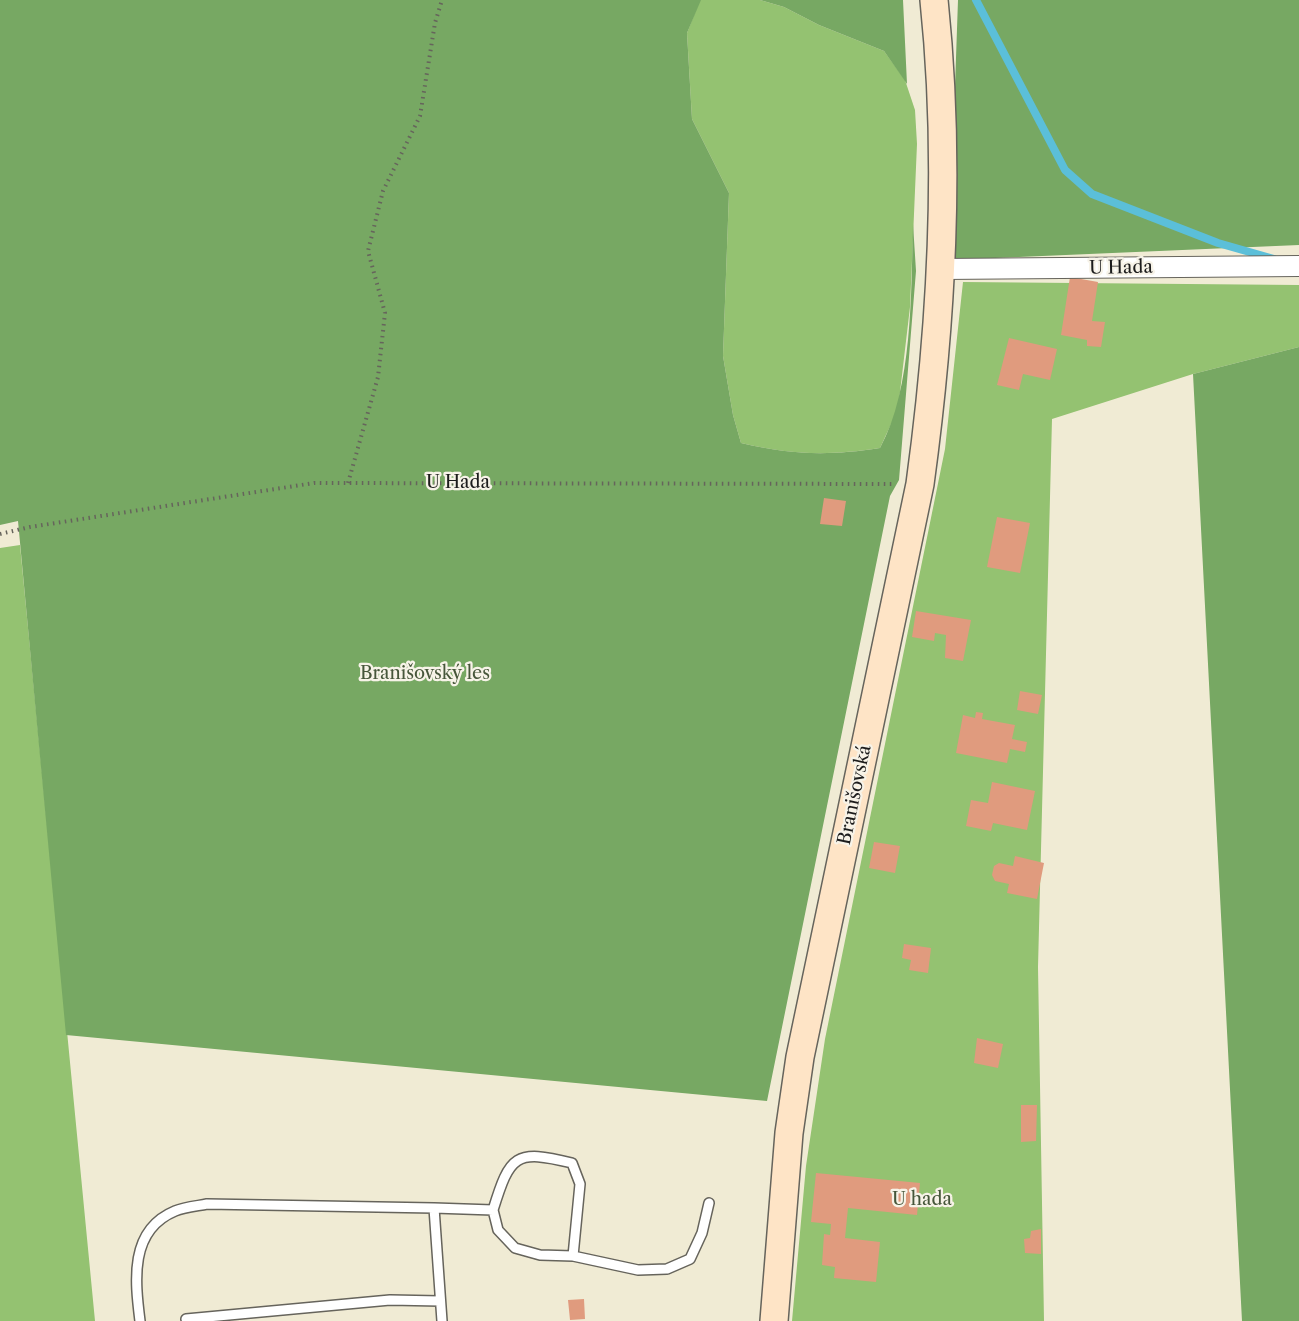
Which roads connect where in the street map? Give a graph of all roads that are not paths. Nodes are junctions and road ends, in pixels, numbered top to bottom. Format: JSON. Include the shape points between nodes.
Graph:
{"nodes":[{"id":1,"x":934,"y":0,"type":"edge"},
{"id":2,"x":1299,"y":266,"type":"edge"},
{"id":3,"x":942,"y":269,"type":"junction"},
{"id":4,"x":709,"y":1203,"type":"dead end"},
{"id":5,"x":434,"y":1208,"type":"junction"},
{"id":6,"x":493,"y":1209,"type":"junction"},
{"id":7,"x":573,"y":1256,"type":"junction"},
{"id":8,"x":440,"y":1301,"type":"junction"},
{"id":9,"x":186,"y":1319,"type":"dead end"},
{"id":10,"x":140,"y":1321,"type":"edge"},
{"id":11,"x":442,"y":1321,"type":"edge"},
{"id":12,"x":774,"y":1321,"type":"edge"}],
"edges":[{"from":1,"to":3,"type":"street","name":"Branišovská","via":[[940,57]]},
{"from":2,"to":3,"type":"street","name":"U Hada"},
{"from":3,"to":12,"type":"street","name":"Branišovská","via":[[920,484],[800,1057],[789,1133]]},
{"from":4,"to":7,"type":"lane","via":[[702,1233],[690,1259],[667,1269],[638,1270]]},
{"from":5,"to":6,"type":"lane"},
{"from":5,"to":8,"type":"lane"},
{"from":5,"to":10,"type":"lane","via":[[207,1204],[174,1211],[149,1229],[136,1259]]},
{"from":6,"to":7,"type":"lane","via":[[498,1230],[515,1248],[540,1255]]},
{"from":6,"to":7,"type":"lane","via":[[505,1173],[518,1159],[541,1155],[572,1163],[580,1184]]},
{"from":8,"to":9,"type":"lane","via":[[390,1300]]},
{"from":8,"to":11,"type":"lane"}]}
